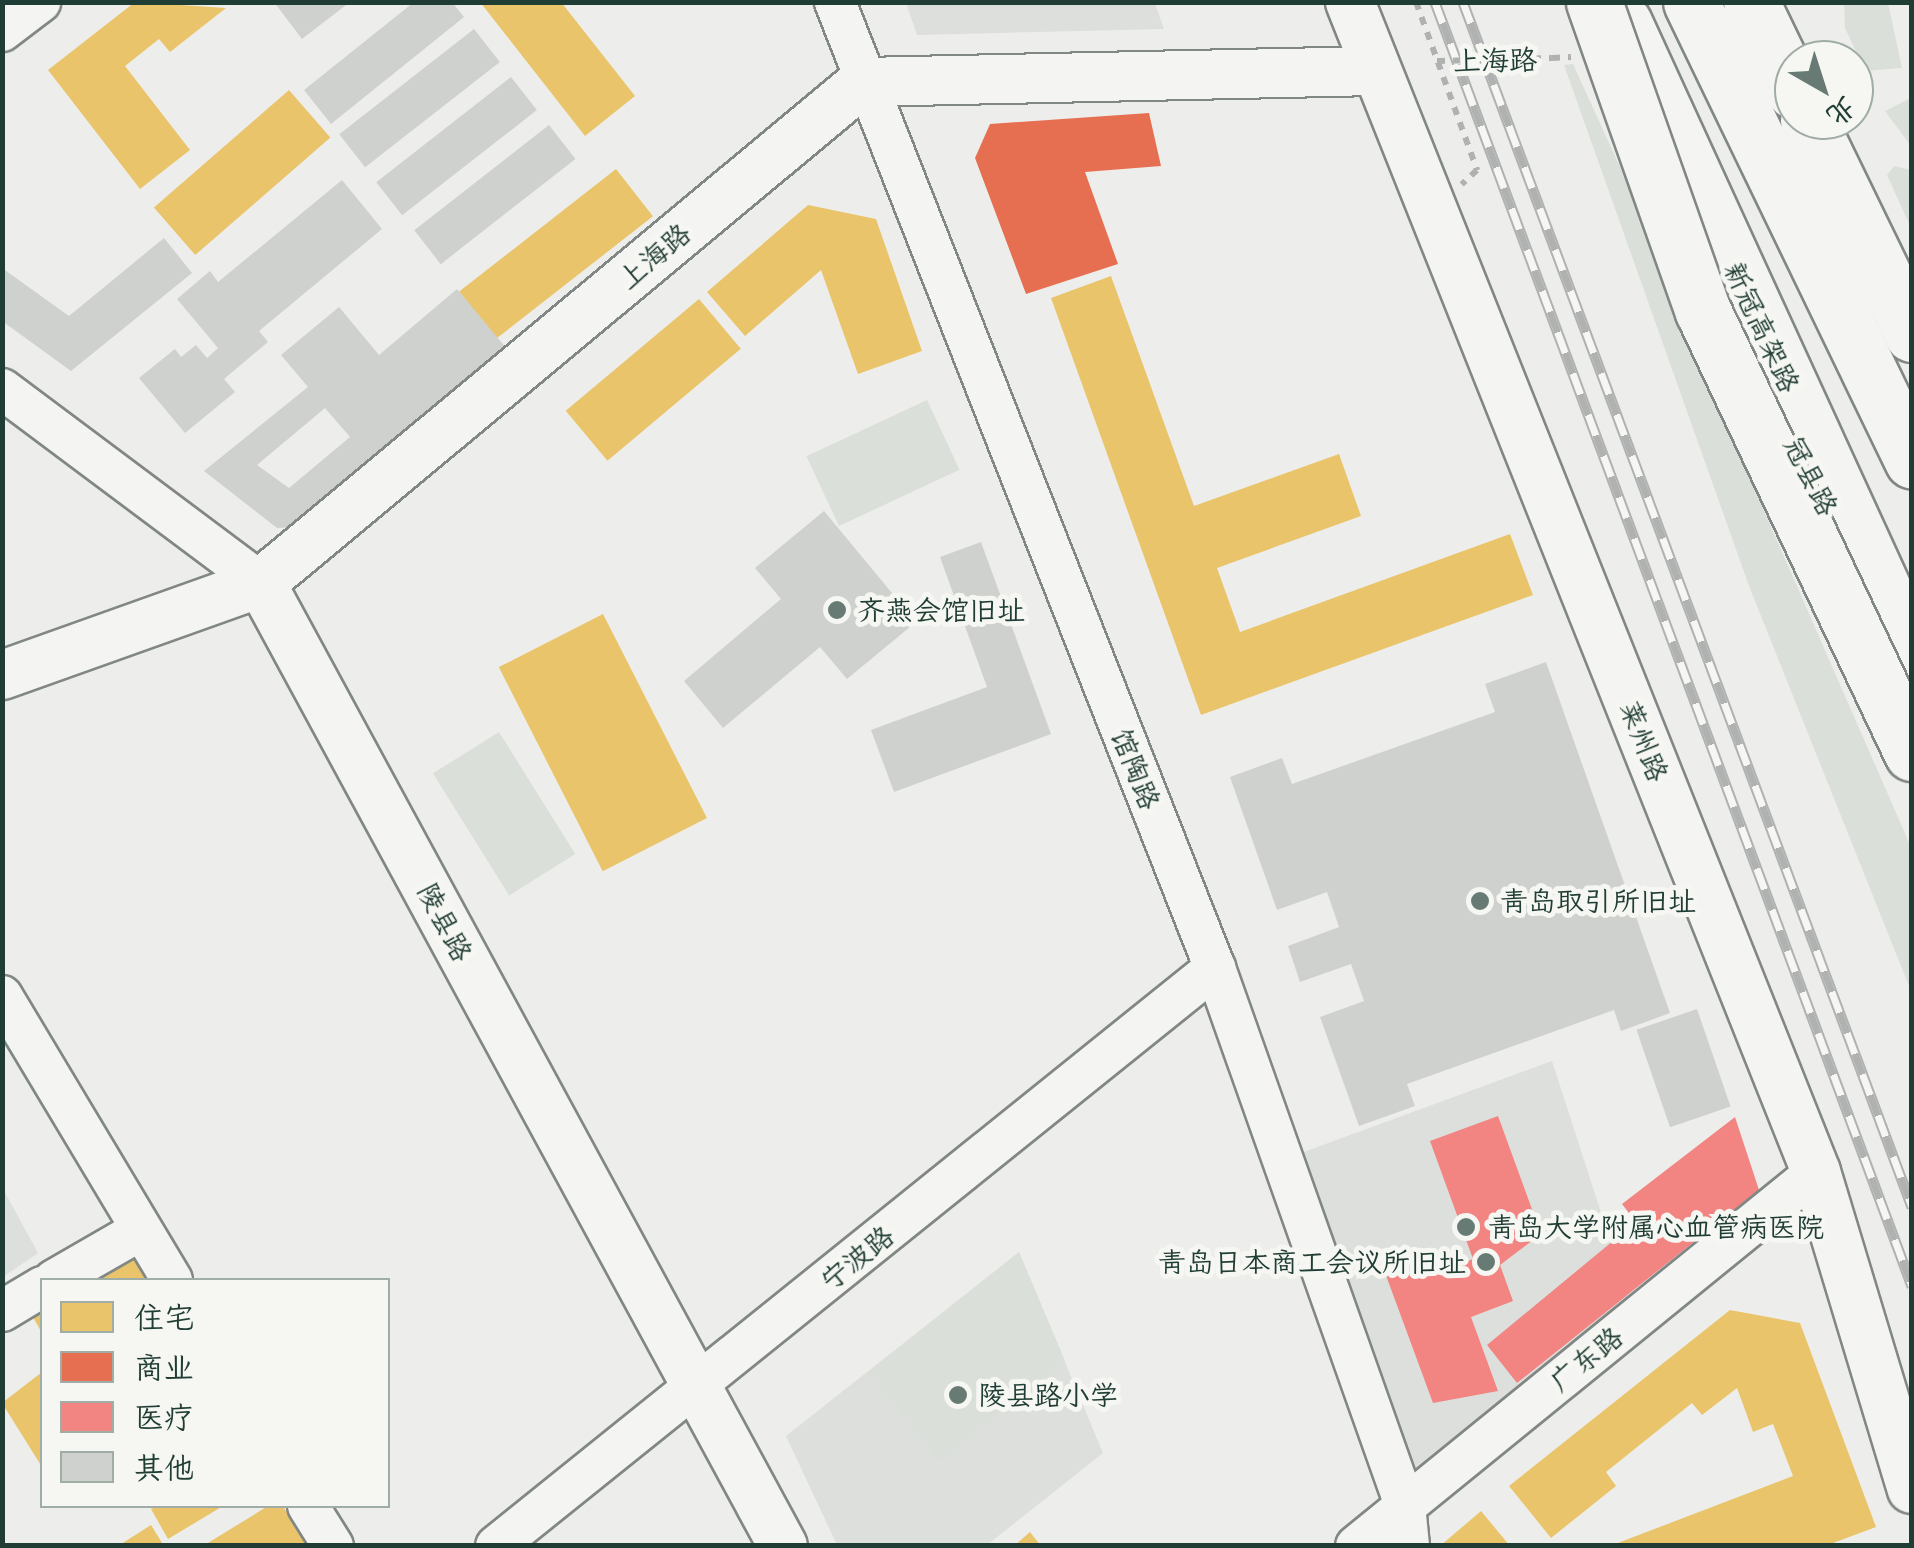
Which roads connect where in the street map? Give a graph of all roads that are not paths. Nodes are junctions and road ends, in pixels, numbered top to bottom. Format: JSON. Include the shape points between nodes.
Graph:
{"nodes":[{"id":1,"x":40,"y":2,"type":"edge"},
{"id":2,"x":835,"y":2,"type":"edge"},
{"id":3,"x":1350,"y":2,"type":"edge"},
{"id":4,"x":1585,"y":2,"type":"edge"},
{"id":5,"x":1594,"y":2,"type":"edge"},
{"id":6,"x":1613,"y":2,"type":"edge"},
{"id":7,"x":1691,"y":2,"type":"edge"},
{"id":8,"x":1751,"y":2,"type":"edge"},
{"id":9,"x":2,"y":31,"type":"edge"},
{"id":10,"x":1774,"y":50,"type":"edge"},
{"id":11,"x":1376,"y":70,"type":"junction"},
{"id":12,"x":863,"y":82,"type":"junction"},
{"id":13,"x":1818,"y":140,"type":"edge"},
{"id":14,"x":1912,"y":334,"type":"edge"},
{"id":15,"x":2,"y":389,"type":"edge"},
{"id":16,"x":1912,"y":460,"type":"edge"},
{"id":17,"x":261,"y":582,"type":"junction"},
{"id":18,"x":1912,"y":652,"type":"edge"},
{"id":19,"x":2,"y":675,"type":"edge"},
{"id":20,"x":1912,"y":678,"type":"edge"},
{"id":21,"x":1912,"y":753,"type":"edge"},
{"id":22,"x":1215,"y":968,"type":"junction"},
{"id":23,"x":2,"y":996,"type":"edge"},
{"id":24,"x":1816,"y":1172,"type":"junction"},
{"id":25,"x":141,"y":1230,"type":"junction"},
{"id":26,"x":57,"y":1278,"type":"edge"},
{"id":27,"x":171,"y":1278,"type":"edge"},
{"id":28,"x":40,"y":1289,"type":"edge"},
{"id":29,"x":2,"y":1311,"type":"edge"},
{"id":30,"x":697,"y":1388,"type":"junction"},
{"id":31,"x":1912,"y":1489,"type":"edge"},
{"id":32,"x":1405,"y":1506,"type":"junction"},
{"id":33,"x":309,"y":1508,"type":"edge"},
{"id":34,"x":333,"y":1546,"type":"edge"},
{"id":35,"x":496,"y":1546,"type":"edge"},
{"id":36,"x":783,"y":1546,"type":"edge"},
{"id":37,"x":1356,"y":1546,"type":"edge"},
{"id":38,"x":1408,"y":1546,"type":"edge"}],
"edges":[{"from":1,"to":9,"type":"street"},
{"from":2,"to":12,"type":"street","name":"馆陶路"},
{"from":3,"to":11,"type":"street","name":"莱州路"},
{"from":4,"to":20,"type":"main road","name":"冠县路"},
{"from":5,"to":21,"type":"main road","bridge":true,"via":[[1703,311]]},
{"from":6,"to":18,"type":"main road","name":"新冠高架路"},
{"from":7,"to":16,"type":"main road"},
{"from":8,"to":10,"type":"main road"},
{"from":11,"to":12,"type":"street"},
{"from":11,"to":24,"type":"street","name":"莱州路"},
{"from":12,"to":17,"type":"street","name":"上海路"},
{"from":12,"to":22,"type":"street","name":"馆陶路"},
{"from":13,"to":14,"type":"main road"},
{"from":15,"to":17,"type":"street","name":"陵县路"},
{"from":17,"to":19,"type":"street","name":"上海路"},
{"from":17,"to":30,"type":"street","name":"陵县路"},
{"from":22,"to":30,"type":"street","name":"宁波路"},
{"from":22,"to":32,"type":"street","name":"馆陶路"},
{"from":23,"to":25,"type":"street"},
{"from":24,"to":31,"type":"street","name":"莱州路"},
{"from":24,"to":32,"type":"street","name":"广东路"},
{"from":25,"to":26,"type":"street"},
{"from":25,"to":27,"type":"street"},
{"from":28,"to":29,"type":"street"},
{"from":30,"to":35,"type":"street","name":"宁波路"},
{"from":30,"to":36,"type":"street","name":"陵县路"},
{"from":32,"to":37,"type":"street","name":"广东路"},
{"from":32,"to":38,"type":"street","name":"馆陶路"},
{"from":33,"to":34,"type":"street"}]}
